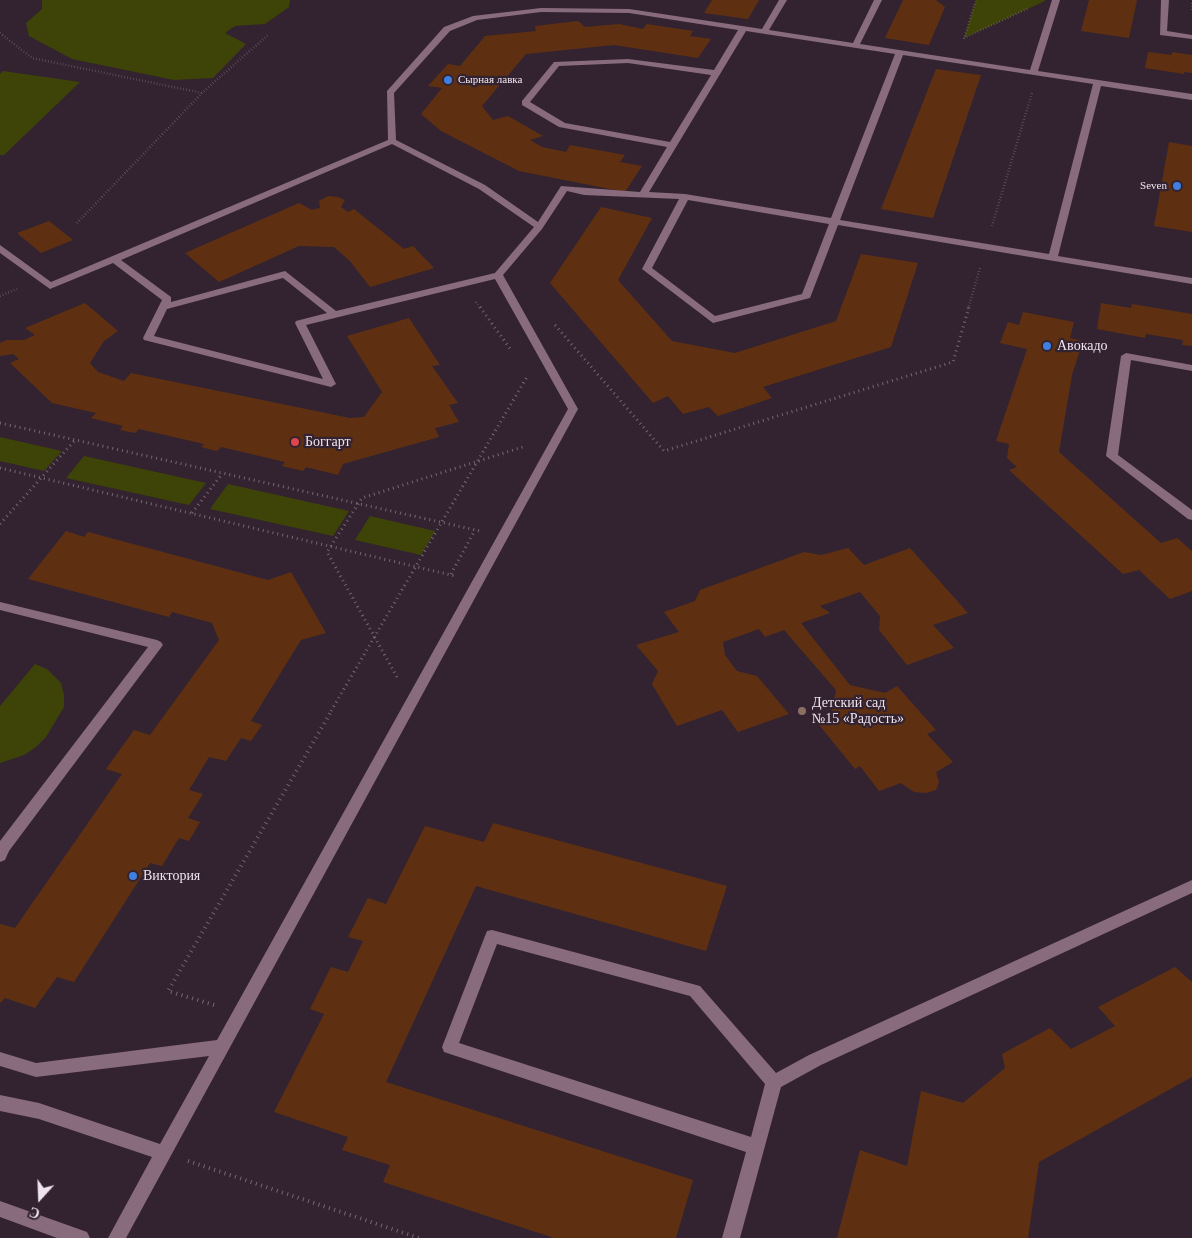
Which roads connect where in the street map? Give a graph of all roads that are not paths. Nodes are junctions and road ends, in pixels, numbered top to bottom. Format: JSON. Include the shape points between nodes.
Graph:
{"nodes":[{"id":1,"x":784,"y":0,"type":"edge"},
{"id":2,"x":878,"y":0,"type":"edge"},
{"id":3,"x":1056,"y":0,"type":"edge"},
{"id":4,"x":1165,"y":0,"type":"edge"},
{"id":5,"x":742,"y":29,"type":"junction"},
{"id":6,"x":764,"y":32,"type":"junction"},
{"id":7,"x":1192,"y":37,"type":"edge"},
{"id":8,"x":855,"y":46,"type":"junction"},
{"id":9,"x":900,"y":53,"type":"junction"},
{"id":10,"x":716,"y":73,"type":"junction"},
{"id":11,"x":1033,"y":73,"type":"junction"},
{"id":12,"x":1098,"y":83,"type":"junction"},
{"id":13,"x":1192,"y":97,"type":"edge"},
{"id":14,"x":392,"y":141,"type":"junction"},
{"id":15,"x":673,"y":145,"type":"junction"},
{"id":16,"x":643,"y":194,"type":"junction"},
{"id":17,"x":685,"y":197,"type":"junction"},
{"id":18,"x":835,"y":223,"type":"junction"},
{"id":19,"x":539,"y":227,"type":"junction"},
{"id":20,"x":0,"y":248,"type":"edge"},
{"id":21,"x":1053,"y":258,"type":"junction"},
{"id":22,"x":114,"y":259,"type":"junction"},
{"id":23,"x":498,"y":275,"type":"junction"},
{"id":24,"x":1192,"y":281,"type":"edge"},
{"id":25,"x":164,"y":307,"type":"junction"},
{"id":26,"x":335,"y":315,"type":"junction"},
{"id":27,"x":1192,"y":368,"type":"edge"},
{"id":28,"x":1192,"y":516,"type":"edge"},
{"id":29,"x":0,"y":606,"type":"edge"},
{"id":30,"x":1,"y":851,"type":"edge"},
{"id":31,"x":1192,"y":886,"type":"edge"},
{"id":32,"x":222,"y":1047,"type":"junction"},
{"id":33,"x":0,"y":1059,"type":"edge"},
{"id":34,"x":774,"y":1082,"type":"junction"},
{"id":35,"x":0,"y":1103,"type":"edge"},
{"id":36,"x":756,"y":1147,"type":"junction"},
{"id":37,"x":164,"y":1153,"type":"junction"},
{"id":38,"x":0,"y":1209,"type":"edge"},
{"id":39,"x":81,"y":1238,"type":"edge"},
{"id":40,"x":117,"y":1238,"type":"edge"},
{"id":41,"x":732,"y":1238,"type":"edge"}],
"edges":[{"from":1,"to":6,"type":"street"},
{"from":2,"to":8,"type":"street"},
{"from":3,"to":11,"type":"street"},
{"from":4,"to":7,"type":"street","via":[[1163,33]]},
{"from":5,"to":6,"type":"street"},
{"from":5,"to":10,"type":"street"},
{"from":5,"to":14,"type":"street","via":[[631,9],[540,10],[476,18],[447,29],[390,93]]},
{"from":6,"to":8,"type":"street"},
{"from":8,"to":9,"type":"street"},
{"from":9,"to":11,"type":"street"},
{"from":9,"to":18,"type":"street"},
{"from":10,"to":15,"type":"street"},
{"from":10,"to":15,"type":"street","via":[[628,61],[556,64],[525,102],[562,125]]},
{"from":11,"to":12,"type":"street"},
{"from":12,"to":13,"type":"street"},
{"from":12,"to":21,"type":"street"},
{"from":14,"to":19,"type":"street","via":[[482,187]]},
{"from":14,"to":22,"type":"street"},
{"from":15,"to":16,"type":"street"},
{"from":16,"to":17,"type":"street"},
{"from":16,"to":19,"type":"street","via":[[564,188]]},
{"from":17,"to":18,"type":"street"},
{"from":17,"to":18,"type":"street","via":[[647,269],[713,320],[806,296]]},
{"from":18,"to":21,"type":"street"},
{"from":19,"to":23,"type":"street"},
{"from":20,"to":22,"type":"street","via":[[50,286]]},
{"from":21,"to":24,"type":"street"},
{"from":22,"to":25,"type":"street","via":[[168,299]]},
{"from":23,"to":26,"type":"street"},
{"from":23,"to":32,"type":"street","via":[[573,409]]},
{"from":25,"to":26,"type":"street","via":[[285,274]]},
{"from":25,"to":26,"type":"street","via":[[148,338],[331,384],[300,323]]},
{"from":27,"to":28,"type":"street","via":[[1126,356],[1112,456]]},
{"from":29,"to":30,"type":"street","via":[[158,645]]},
{"from":31,"to":34,"type":"street","via":[[815,1060]]},
{"from":32,"to":33,"type":"street","via":[[36,1070]]},
{"from":32,"to":37,"type":"street"},
{"from":34,"to":36,"type":"street"},
{"from":34,"to":36,"type":"street","via":[[695,991],[492,936],[450,1048]]},
{"from":35,"to":37,"type":"street","via":[[39,1111]]},
{"from":36,"to":41,"type":"street"},
{"from":37,"to":40,"type":"street"},
{"from":38,"to":39,"type":"street"}]}
